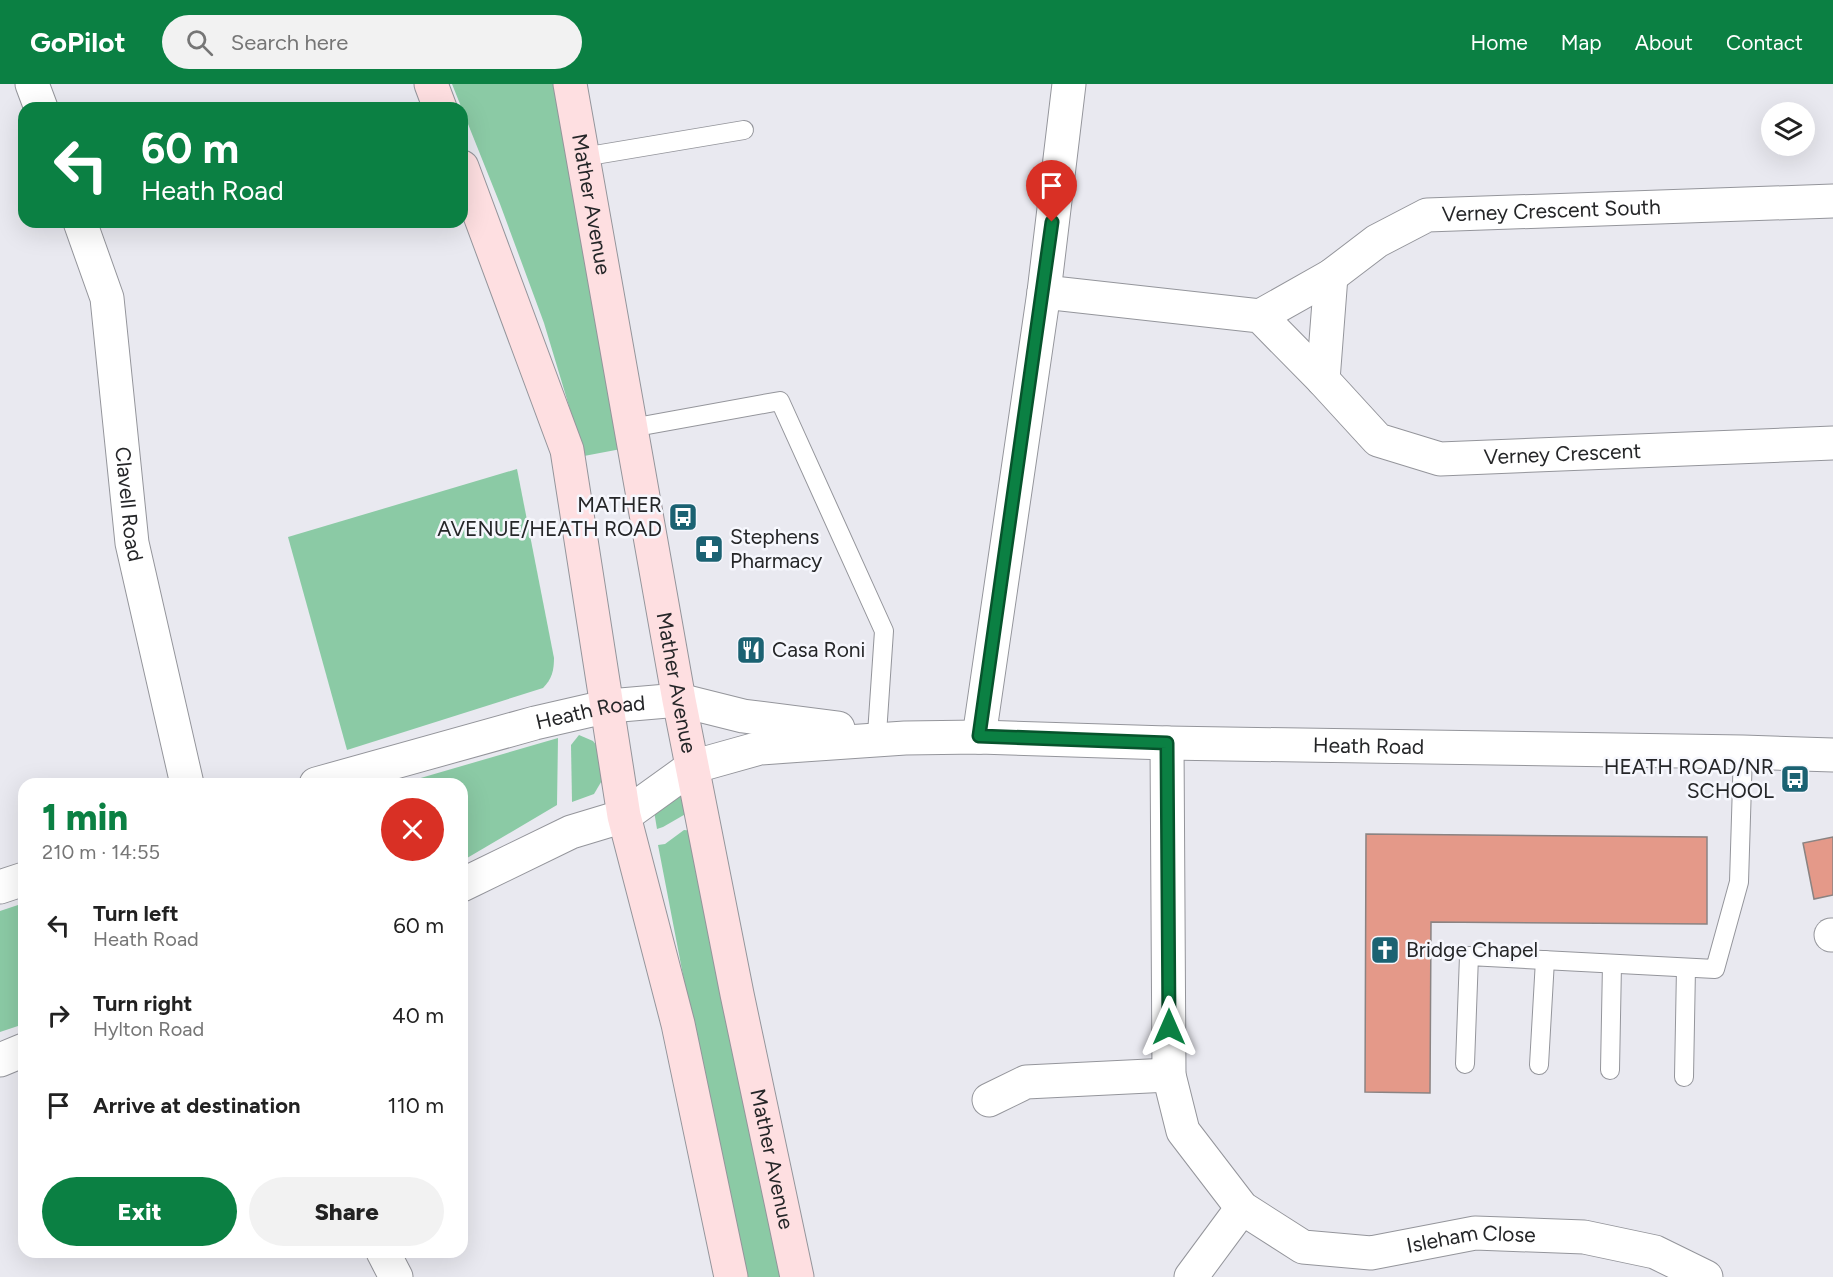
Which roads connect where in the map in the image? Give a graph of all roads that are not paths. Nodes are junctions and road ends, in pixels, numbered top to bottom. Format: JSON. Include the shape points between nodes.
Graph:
{"nodes":[{"id":1,"x":32,"y":84,"type":"edge"},
{"id":2,"x":431,"y":84,"type":"edge"},
{"id":3,"x":570,"y":84,"type":"edge"},
{"id":4,"x":1069,"y":84,"type":"edge"},
{"id":5,"x":39,"y":102,"type":"edge"},
{"id":6,"x":438,"y":102,"type":"edge"},
{"id":7,"x":744,"y":130,"type":"dead end"},
{"id":8,"x":583,"y":157,"type":"junction"},
{"id":9,"x":468,"y":183,"type":"edge"},
{"id":10,"x":1833,"y":201,"type":"edge"},
{"id":11,"x":82,"y":228,"type":"edge"},
{"id":12,"x":1331,"y":276,"type":"junction"},
{"id":13,"x":1044,"y":292,"type":"junction"},
{"id":14,"x":1260,"y":316,"type":"junction"},
{"id":15,"x":1323,"y":380,"type":"junction"},
{"id":16,"x":631,"y":428,"type":"junction"},
{"id":17,"x":1833,"y":443,"type":"edge"},
{"id":18,"x":679,"y":700,"type":"junction"},
{"id":19,"x":609,"y":706,"type":"junction"},
{"id":20,"x":891,"y":736,"type":"junction"},
{"id":21,"x":979,"y":736,"type":"junction"},
{"id":22,"x":1167,"y":743,"type":"junction"},
{"id":23,"x":1743,"y":752,"type":"junction"},
{"id":24,"x":1833,"y":755,"type":"edge"},
{"id":25,"x":692,"y":766,"type":"junction"},
{"id":26,"x":186,"y":778,"type":"edge"},
{"id":27,"x":338,"y":778,"type":"edge"},
{"id":28,"x":624,"y":816,"type":"junction"},
{"id":29,"x":18,"y":881,"type":"edge"},
{"id":30,"x":468,"y":882,"type":"edge"},
{"id":31,"x":0,"y":887,"type":"edge"},
{"id":32,"x":1545,"y":960,"type":"junction"},
{"id":33,"x":1612,"y":964,"type":"junction"},
{"id":34,"x":1686,"y":968,"type":"junction"},
{"id":35,"x":18,"y":1052,"type":"edge"},
{"id":36,"x":0,"y":1060,"type":"edge"},
{"id":37,"x":1465,"y":1064,"type":"dead end"},
{"id":38,"x":1539,"y":1065,"type":"dead end"},
{"id":39,"x":1610,"y":1070,"type":"dead end"},
{"id":40,"x":1169,"y":1075,"type":"junction"},
{"id":41,"x":1683,"y":1077,"type":"dead end"},
{"id":42,"x":990,"y":1100,"type":"dead end"},
{"id":43,"x":1242,"y":1208,"type":"junction"},
{"id":44,"x":386,"y":1258,"type":"edge"},
{"id":45,"x":396,"y":1277,"type":"edge"},
{"id":46,"x":731,"y":1277,"type":"edge"},
{"id":47,"x":797,"y":1277,"type":"edge"},
{"id":48,"x":1191,"y":1277,"type":"edge"},
{"id":49,"x":1706,"y":1277,"type":"edge"}],
"edges":[{"from":1,"to":5,"type":"street"},
{"from":2,"to":6,"type":"main road"},
{"from":3,"to":8,"type":"main road","name":"Mather Avenue"},
{"from":4,"to":13,"type":"street"},
{"from":7,"to":8,"type":"lane"},
{"from":8,"to":16,"type":"main road","name":"Mather Avenue"},
{"from":9,"to":19,"type":"main road","via":[[567,450]]},
{"from":10,"to":12,"type":"street","name":"Verney Crescent South","via":[[1426,215],[1377,241]]},
{"from":11,"to":26,"type":"street","name":"Clavell Road","via":[[107,298],[132,543]]},
{"from":12,"to":14,"type":"street","name":"Verney Crescent South"},
{"from":12,"to":15,"type":"street"},
{"from":13,"to":14,"type":"street"},
{"from":13,"to":21,"type":"street"},
{"from":14,"to":15,"type":"street","name":"Verney Crescent"},
{"from":15,"to":17,"type":"street","name":"Verney Crescent","via":[[1378,440],[1440,459]]},
{"from":16,"to":18,"type":"main road","name":"Mather Avenue"},
{"from":16,"to":20,"type":"lane","via":[[780,401],[884,632]]},
{"from":18,"to":19,"type":"street","name":"Heath Road"},
{"from":18,"to":20,"type":"street","name":"Heath Road","via":[[743,716]]},
{"from":18,"to":25,"type":"main road","name":"Mather Avenue"},
{"from":19,"to":27,"type":"street","name":"Heath Road"},
{"from":19,"to":28,"type":"main road"},
{"from":20,"to":21,"type":"street","name":"Heath Road"},
{"from":20,"to":25,"type":"street","name":"Heath Road","via":[[760,748]]},
{"from":21,"to":22,"type":"street","name":"Heath Road"},
{"from":22,"to":23,"type":"street","name":"Heath Road"},
{"from":22,"to":40,"type":"street","name":"Isleham Close"},
{"from":23,"to":24,"type":"street","name":"Heath Road"},
{"from":23,"to":34,"type":"lane","via":[[1739,882],[1715,969]]},
{"from":25,"to":28,"type":"street","name":"Heath Road"},
{"from":25,"to":47,"type":"main road","name":"Mather Avenue"},
{"from":28,"to":30,"type":"street","name":"Heath Road","via":[[571,832]]},
{"from":28,"to":46,"type":"main road","via":[[678,1024]]},
{"from":29,"to":31,"type":"street"},
{"from":32,"to":33,"type":"lane"},
{"from":32,"to":37,"type":"lane","via":[[1469,956]]},
{"from":32,"to":38,"type":"lane"},
{"from":33,"to":34,"type":"lane"},
{"from":33,"to":39,"type":"lane"},
{"from":34,"to":41,"type":"lane"},
{"from":35,"to":36,"type":"street"},
{"from":40,"to":42,"type":"street","via":[[1026,1082]]},
{"from":40,"to":43,"type":"street","name":"Isleham Close","via":[[1183,1131]]},
{"from":43,"to":48,"type":"street"},
{"from":43,"to":49,"type":"street","name":"Isleham Close","via":[[1303,1247],[1371,1253],[1475,1233],[1584,1237],[1655,1252]]},
{"from":44,"to":45,"type":"street"}]}
